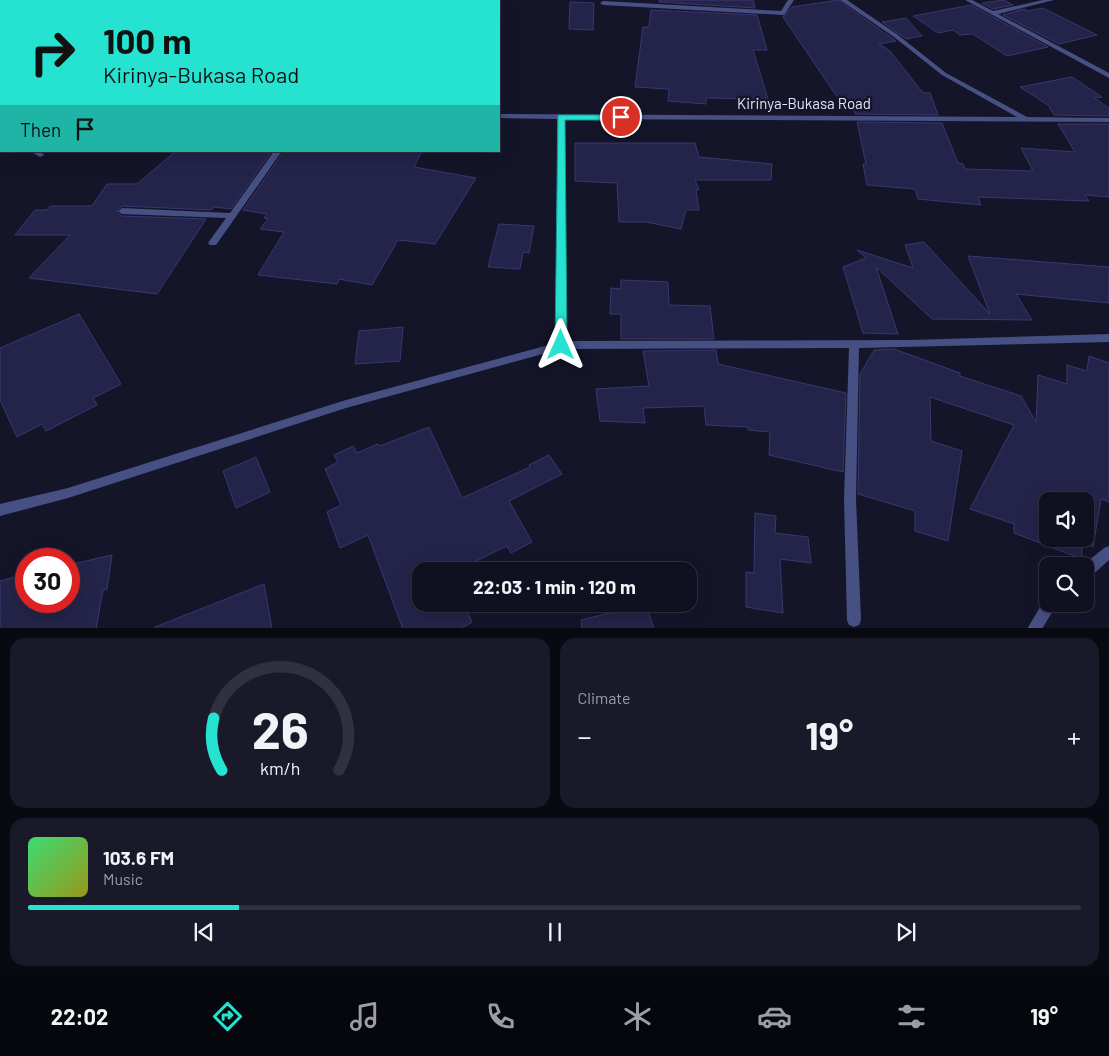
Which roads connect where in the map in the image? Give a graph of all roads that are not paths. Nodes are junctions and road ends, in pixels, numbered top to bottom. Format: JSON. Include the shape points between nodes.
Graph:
{"nodes":[{"id":1,"x":791,"y":0,"type":"edge"},
{"id":2,"x":844,"y":0,"type":"edge"},
{"id":3,"x":968,"y":0,"type":"edge"},
{"id":4,"x":1051,"y":0,"type":"edge"},
{"id":5,"x":603,"y":3,"type":"dead end"},
{"id":6,"x":993,"y":13,"type":"junction"},
{"id":7,"x":1109,"y":76,"type":"edge"},
{"id":8,"x":500,"y":116,"type":"edge"},
{"id":9,"x":561,"y":117,"type":"junction"},
{"id":10,"x":1027,"y":119,"type":"junction"},
{"id":11,"x":1109,"y":120,"type":"edge"},
{"id":12,"x":277,"y":152,"type":"edge"},
{"id":13,"x":122,"y":211,"type":"dead end"},
{"id":14,"x":233,"y":216,"type":"junction"},
{"id":15,"x":214,"y":243,"type":"dead end"},
{"id":16,"x":1109,"y":338,"type":"edge"},
{"id":17,"x":854,"y":344,"type":"junction"},
{"id":18,"x":561,"y":345,"type":"junction"},
{"id":19,"x":0,"y":510,"type":"edge"},
{"id":20,"x":1109,"y":552,"type":"edge"},
{"id":21,"x":1094,"y":564,"type":"edge"},
{"id":22,"x":1045,"y":612,"type":"edge"},
{"id":23,"x":854,"y":620,"type":"dead end"},
{"id":24,"x":1034,"y":628,"type":"edge"}],
"edges":[{"from":1,"to":5,"type":"street","via":[[783,13]]},
{"from":2,"to":10,"type":"street","via":[[944,74]]},
{"from":3,"to":6,"type":"street"},
{"from":4,"to":6,"type":"street"},
{"from":6,"to":7,"type":"street"},
{"from":8,"to":9,"type":"street","name":"Kirinya-Bukasa Road"},
{"from":9,"to":10,"type":"street","name":"Kirinya-Bukasa Road"},
{"from":9,"to":18,"type":"street"},
{"from":10,"to":11,"type":"street","name":"Kirinya-Bukasa Road"},
{"from":12,"to":14,"type":"street"},
{"from":13,"to":14,"type":"street"},
{"from":14,"to":15,"type":"street"},
{"from":16,"to":17,"type":"street"},
{"from":17,"to":18,"type":"street"},
{"from":17,"to":23,"type":"street","via":[[850,499]]},
{"from":18,"to":19,"type":"street","via":[[346,404],[68,493]]},
{"from":20,"to":21,"type":"street"},
{"from":22,"to":24,"type":"street"}]}
